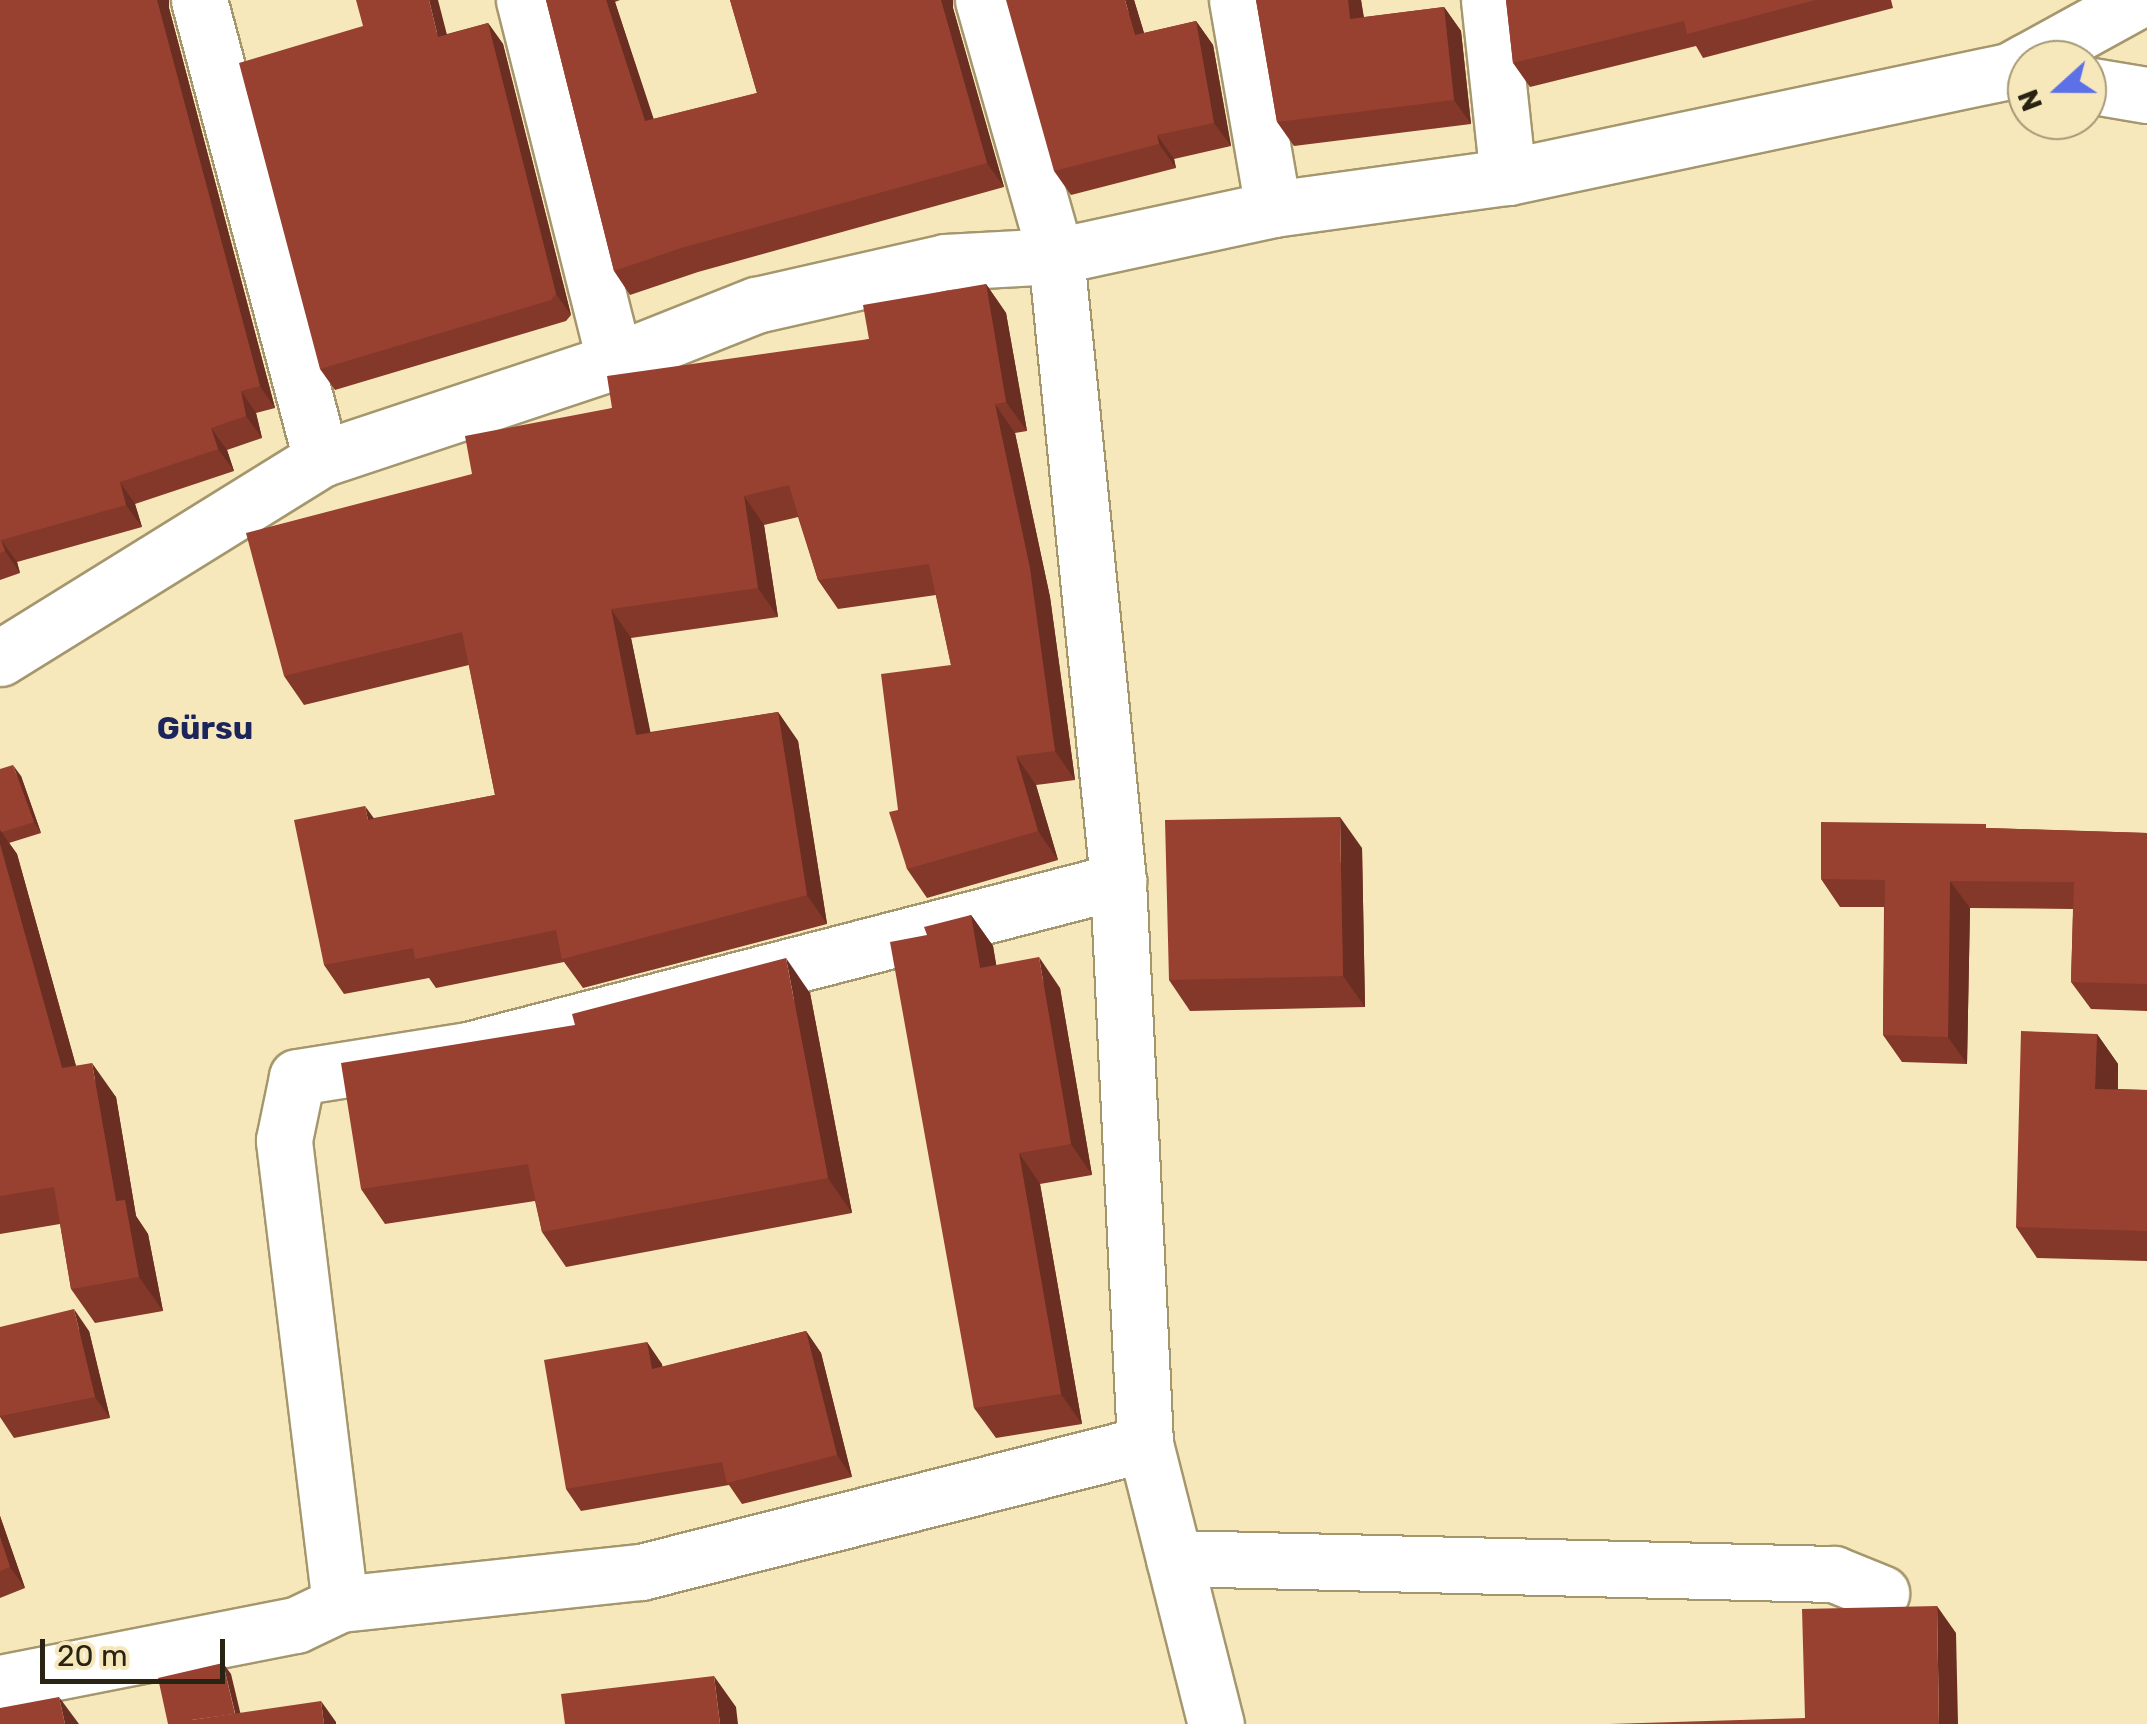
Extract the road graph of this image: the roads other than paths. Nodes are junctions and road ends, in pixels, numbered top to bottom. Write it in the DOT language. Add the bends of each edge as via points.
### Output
graph roads {
  1 [pos="199,0"];
  2 [pos="524,0"];
  3 [pos="983,0"];
  4 [pos="1237,0"];
  5 [pos="1489,0"];
  6 [pos="2138,0"];
  7 [pos="2069,40"];
  8 [pos="2007,70"];
  9 [pos="2107,88"];
  10 [pos="2147,95"];
  11 [pos="1508,177"];
  12 [pos="1273,209"];
  13 [pos="1056,256"];
  14 [pos="615,361"];
  15 [pos="321,458"];
  16 [pos="0,658"];
  17 [pos="1118,880"];
  18 [pos="1146,1444"];
  19 [pos="1174,1558"];
  20 [pos="1881,1593"];
  21 [pos="340,1604"];
  22 [pos="0,1683"];
  23 [pos="1216,1724"];
  1 -- 15 [label="street"];
  2 -- 14 [label="street"];
  3 -- 13 [label="street"];
  4 -- 12 [label="street"];
  5 -- 11 [label="street"];
  6 -- 7 [label="street"];
  8 -- 11 [label="street"];
  9 -- 10 [label="street"];
  11 -- 12 [label="street"];
  12 -- 13 [label="street"];
  13 -- 14 [label="street" via="945,262 756,304"];
  13 -- 17 [label="street"];
  14 -- 15 [label="street"];
  15 -- 16 [label="street"];
  17 -- 18 [label="street"];
  17 -- 21 [label="street" via="468,1050 297,1076 284,1140"];
  18 -- 19 [label="street"];
  18 -- 21 [label="street" via="641,1572"];
  19 -- 20 [label="street" via="1834,1574"];
  19 -- 23 [label="street"];
  21 -- 22 [label="street" via="296,1625"];
}
